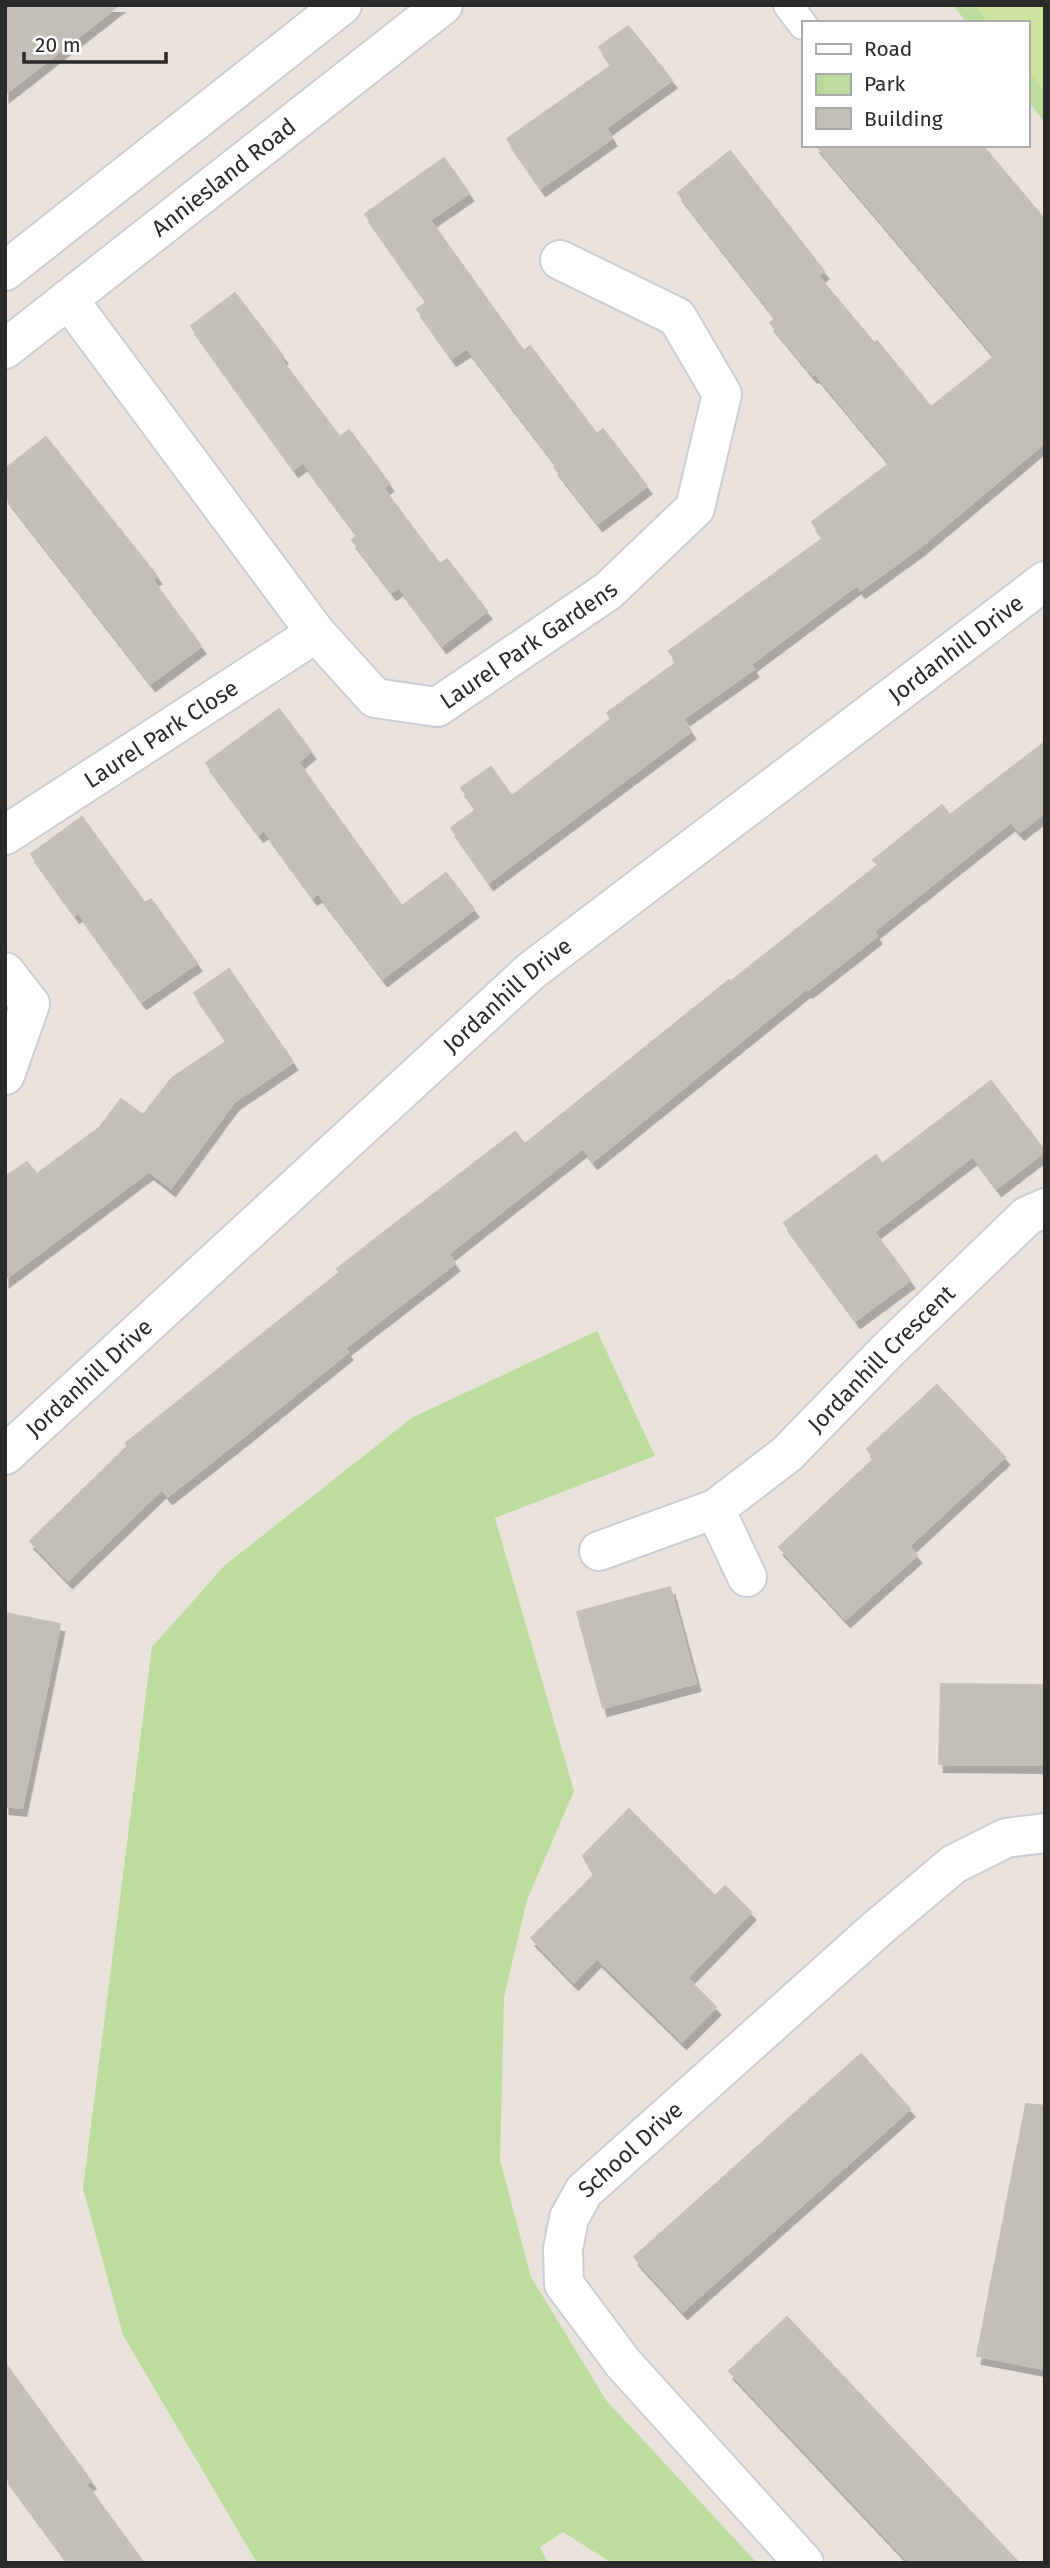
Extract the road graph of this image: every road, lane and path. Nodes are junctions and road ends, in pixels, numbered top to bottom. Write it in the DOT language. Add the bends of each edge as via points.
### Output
graph roads {
  1 [pos="342,5"];
  2 [pos="443,5"];
  3 [pos="788,5"];
  4 [pos="802,24"];
  5 [pos="560,260"];
  6 [pos="5,271"];
  7 [pos="68,299"];
  8 [pos="5,349"];
  9 [pos="1045,581"];
  10 [pos="316,633"];
  11 [pos="5,835"];
  12 [pos="5,972"];
  13 [pos="5,1075"];
  14 [pos="1045,1208"];
  15 [pos="5,1455"];
  16 [pos="715,1509"];
  17 [pos="600,1551"];
  18 [pos="747,1577"];
  19 [pos="1045,1833"];
  20 [pos="804,2563"];
  1 -- 6 [label="street"];
  2 -- 7 [label="street, Anniesland Road"];
  3 -- 4 [label="lane"];
  5 -- 10 [label="street, Laurel Park Gardens" via="677,317 722,394 695,508 608,591 437,707 375,698"];
  7 -- 8 [label="street, Anniesland Road"];
  7 -- 10 [label="street, Laurel Park Gardens"];
  9 -- 15 [label="street, Jordanhill Drive" via="531,971"];
  10 -- 11 [label="street, Laurel Park Close"];
  12 -- 13 [label="street" via="30,1004"];
  14 -- 16 [label="street, Jordanhill Crescent" via="1027,1216 787,1454"];
  16 -- 17 [label="street, Jordanhill Crescent"];
  16 -- 18 [label="street"];
  19 -- 20 [label="street, School Drive" via="1006,1839 954,1864 584,2192 569,2218 563,2249 564,2284 623,2363"];
}
